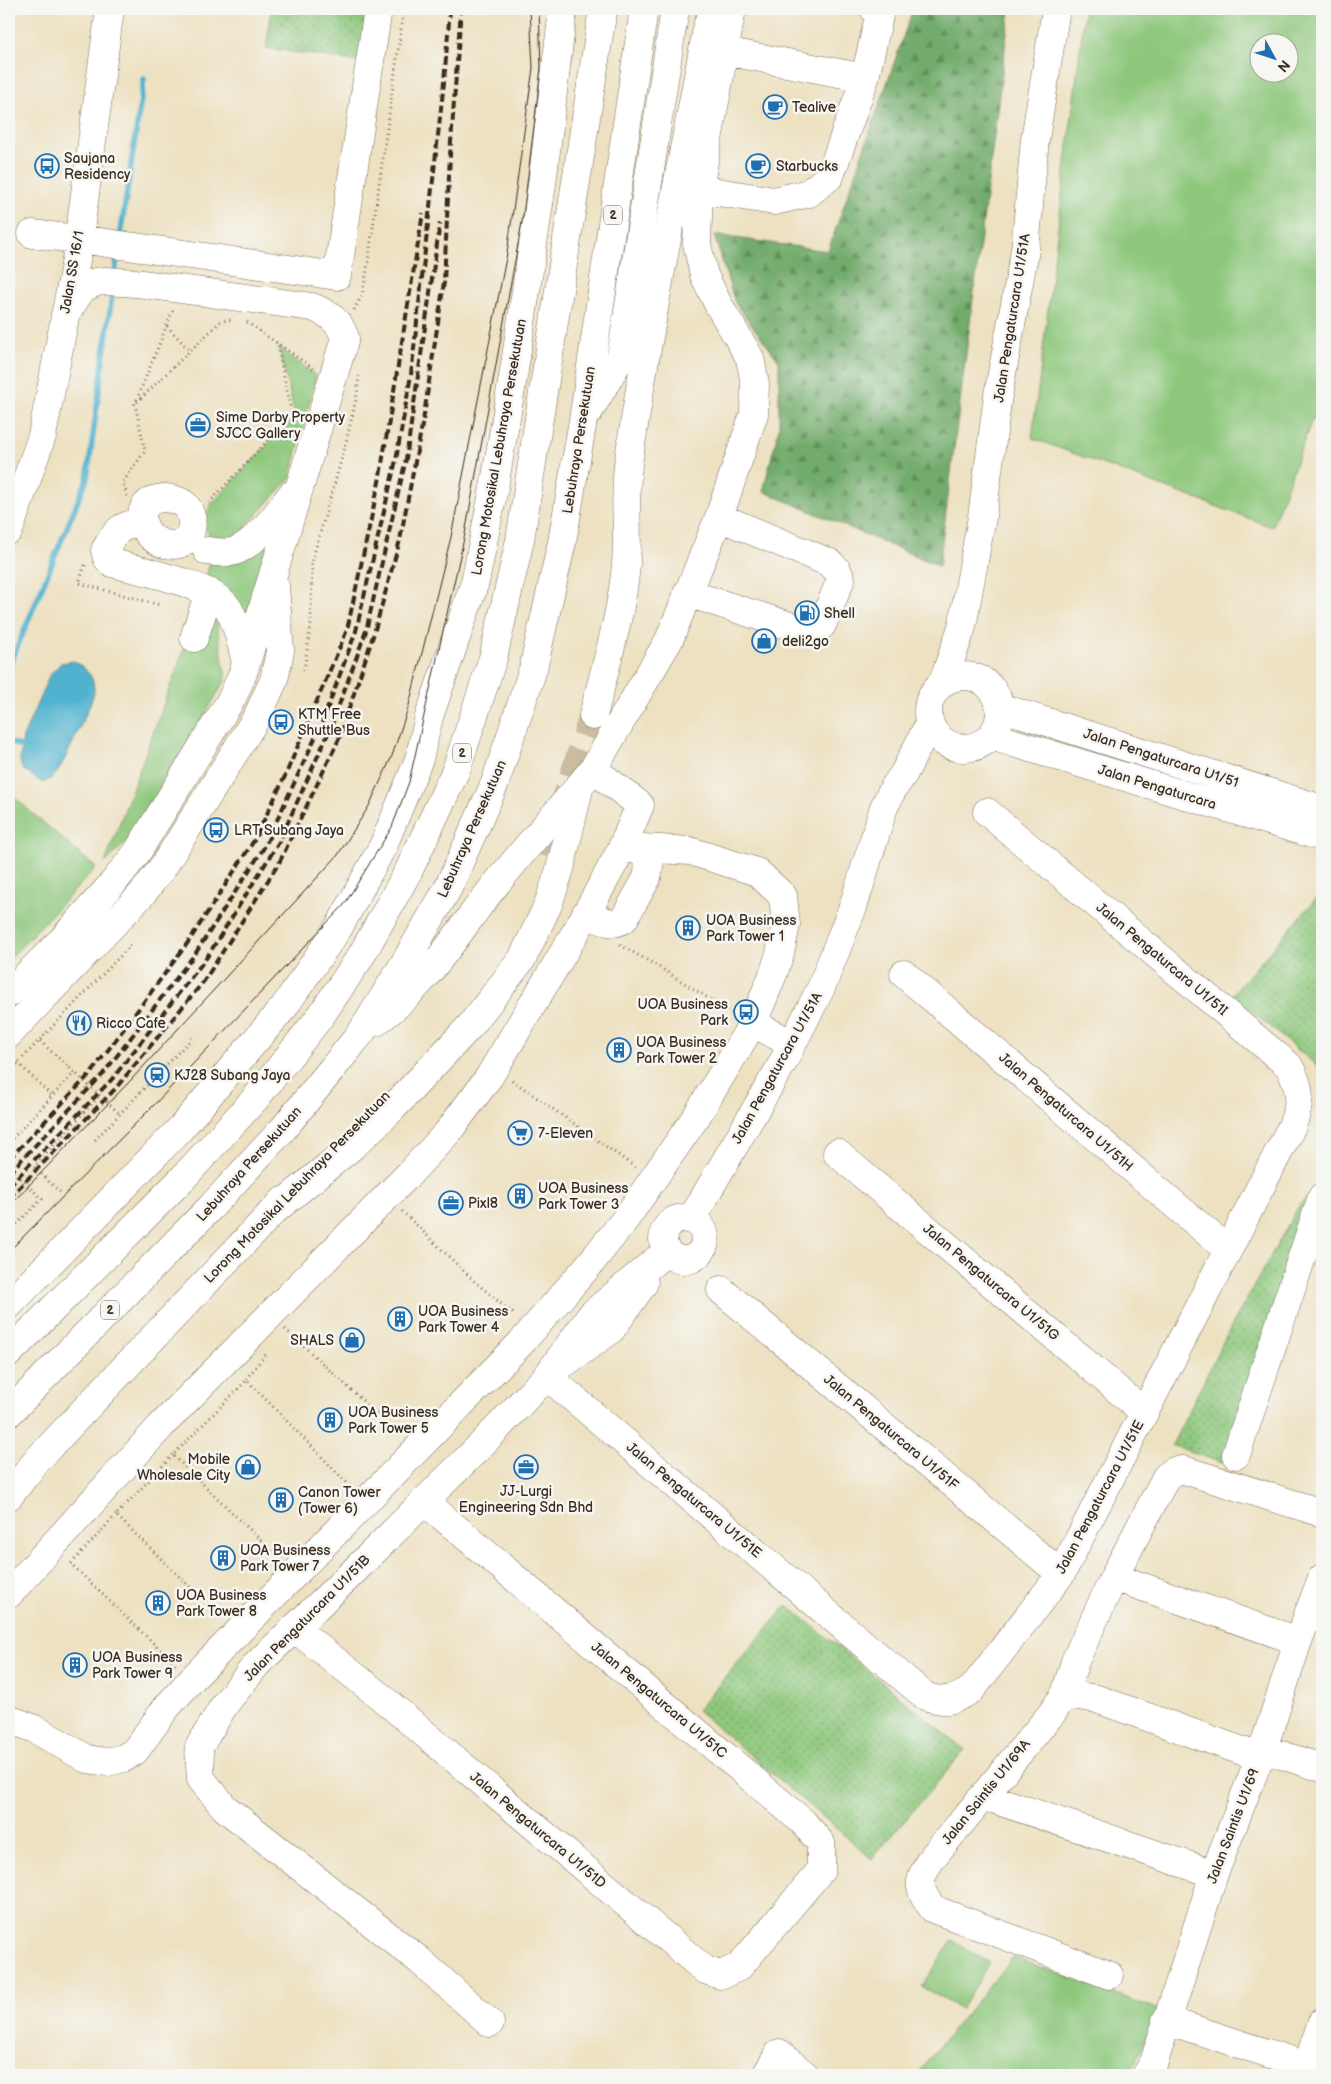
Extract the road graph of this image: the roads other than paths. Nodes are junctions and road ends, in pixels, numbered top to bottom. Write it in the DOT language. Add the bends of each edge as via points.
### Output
graph roads {
  1 [pos="110,9"];
  2 [pos="378,9"];
  3 [pos="563,9"];
  4 [pos="603,9"];
  5 [pos="644,9"];
  6 [pos="675,9"];
  7 [pos="874,9"];
  8 [pos="1056,9"];
  9 [pos="724,15"];
  10 [pos="724,51"];
  11 [pos="865,78"];
  12 [pos="699,189"];
  13 [pos="32,234"];
  14 [pos="79,239"];
  15 [pos="65,315"];
  16 [pos="583,420"];
  17 [pos="298,486"];
  18 [pos="719,517"];
  19 [pos="142,523"];
  20 [pos="9,530"];
  21 [pos="196,545"];
  22 [pos="274,572"];
  23 [pos="202,589"];
  24 [pos="687,593"];
  25 [pos="962,626"];
  26 [pos="194,638"];
  27 [pos="246,662"];
  28 [pos="982,680"];
  29 [pos="943,682"];
  30 [pos="1000,707"];
  31 [pos="593,716"];
  32 [pos="929,724"];
  33 [pos="991,736"];
  34 [pos="956,748"];
  35 [pos="904,773"];
  36 [pos="586,777"];
  37 [pos="1322,809"];
  38 [pos="987,812"];
  39 [pos="1322,837"];
  40 [pos="632,849"];
  41 [pos="547,857"];
  42 [pos="586,913"];
  43 [pos="904,974"];
  44 [pos="9,993"];
  45 [pos="741,1022"];
  46 [pos="361,1033"];
  47 [pos="9,1034"];
  48 [pos="792,1044"];
  49 [pos="1292,1126"];
  50 [pos="837,1153"];
  51 [pos="1322,1197"];
  52 [pos="270,1214"];
  53 [pos="1228,1250"];
  54 [pos="667,1251"];
  55 [pos="721,1290"];
  56 [pos="9,1305"];
  57 [pos="9,1353"];
  58 [pos="547,1376"];
  59 [pos="1144,1412"];
  60 [pos="9,1413"];
  61 [pos="1236,1455"];
  62 [pos="9,1496"];
  63 [pos="424,1501"];
  64 [pos="1322,1513"];
  65 [pos="1060,1574"];
  66 [pos="1114,1577"];
  67 [pos="1322,1578"];
  68 [pos="9,1593"];
  69 [pos="294,1628"];
  70 [pos="1298,1641"];
  71 [pos="1065,1694"];
  72 [pos="9,1719"];
  73 [pos="1261,1753"];
  74 [pos="1322,1768"];
  75 [pos="984,1796"];
  76 [pos="1214,1874"];
  77 [pos="779,1920"];
  78 [pos="1109,1975"];
  79 [pos="1166,2020"];
  80 [pos="1322,2022"];
  81 [pos="490,2023"];
  82 [pos="772,2064"];
  83 [pos="1315,2068"];
  84 [pos="805,2075"];
  85 [pos="1146,2075"];
  1 -- 14 [label="main road, Jalan SS 16/1"];
  2 -- 14 [label="main road" via="337,276"];
  3 -- 56 [label="main road, Lorong Motosikal Lebuhraya Persekutuan" via="533,242 476,582 429,717 419,760 383,846 339,927 284,1007 181,1128"];
  4 -- 57 [label="main road, 2" via="520,540 493,658 456,770 408,872 360,956 320,1017 183,1178"];
  5 -- 16 [label="main road, Lebuhraya Persekutuan / 2"];
  6 -- 16 [label="main road" via="621,357"];
  7 -- 11 [label="main road" via="879,16"];
  8 -- 25 [label="main road, Jalan Pengaturcara U1/51A" via="1036,139 1025,250 998,395 982,517"];
  9 -- 10 [label="main road"];
  9 -- 31 [label="main road" via="637,404 626,475 626,566"];
  10 -- 11 [label="main road"];
  10 -- 12 [label="main road"];
  11 -- 12 [label="main road" via="830,176 810,194 774,201"];
  12 -- 18 [label="main road" via="698,244 704,275 750,358 755,384 754,414"];
  13 -- 14 [label="main road"];
  14 -- 15 [label="main road, Jalan SS 16/1"];
  15 -- 17 [label="main road" via="82,289 96,282 136,283 243,308 312,307 325,312 339,324 345,338"];
  15 -- 20 [label="main road, Jalan SS 16/1" via="42,436"];
  16 -- 46 [label="main road, Lebuhraya Persekutuan / 2" via="562,542 533,669 495,783 448,888"];
  17 -- 21 [label="main road" via="276,516 243,547 234,551"];
  17 -- 22 [label="main road"];
  18 -- 24 [label="main road"];
  18 -- 24 [label="main road" via="830,563 841,579 826,616 822,625 803,630"];
  19 -- 21 [label="main road" via="147,532 162,542"];
  19 -- 21 [label="main road" via="144,509 155,500 166,498 180,502 189,510"];
  19 -- 23 [label="main road" via="126,525 116,531 105,550 107,558 112,563"];
  21 -- 23 [label="main road"];
  22 -- 27 [label="main road"];
  22 -- 47 [label="main road" via="280,651 274,680 257,717 163,867"];
  23 -- 26 [label="main road"];
  23 -- 27 [label="main road" via="216,596 228,608"];
  24 -- 36 [label="main road" via="662,653"];
  25 -- 28 [label="main road"];
  25 -- 29 [label="main road, Jalan Pengaturcara U1/51A"];
  27 -- 44 [label="main road" via="232,698 136,854 62,940"];
  28 -- 29 [label="main road" via="960,676"];
  28 -- 30 [label="main road" via="994,692"];
  29 -- 32 [label="main road" via="931,696"];
  30 -- 33 [label="main road" via="1000,717"];
  30 -- 37 [label="main road, Jalan Pengaturcara U1/51"];
  32 -- 34 [label="main road" via="940,739"];
  32 -- 35 [label="main road, Jalan Pengaturcara U1/51A"];
  33 -- 34 [label="main road" via="975,746"];
  33 -- 39 [label="main road, Jalan Pengaturcara"];
  34 -- 35 [label="main road"];
  35 -- 48 [label="main road, Jalan Pengaturcara U1/51A" via="884,807 853,907 821,988"];
  36 -- 40 [label="main road" via="640,805"];
  36 -- 46 [label="main road" via="492,889 415,989"];
  36 -- 52 [label="main road" via="548,905 522,959 471,1025 393,1108 354,1146"];
  38 -- 49 [label="main road, Jalan Pengaturcara U1/51I" via="1289,1066 1299,1093 1299,1107"];
  40 -- 42 [label="main road"];
  40 -- 42 [label="main road" via="649,867 647,878 624,919 611,923"];
  40 -- 45 [label="main road" via="690,851 757,872 783,896 786,925 774,972"];
  41 -- 52 [label="main road, Lorong Motosikal Lebuhraya Persekutuan" via="541,892 530,921 511,958 488,990"];
  42 -- 68 [label="main road" via="489,1077 448,1132 161,1426"];
  43 -- 53 [label="main road, Jalan Pengaturcara U1/51H"];
  45 -- 48 [label="main road"];
  45 -- 72 [label="main road" via="696,1117 624,1221 532,1330 191,1680 135,1751 107,1762 87,1759 35,1728"];
  46 -- 60 [label="main road, Lebuhraya Persekutuan / 2" via="283,1129"];
  48 -- 54 [label="main road, Jalan Pengaturcara U1/51A" via="691,1220 678,1219 668,1227 664,1239"];
  49 -- 53 [label="main road, Jalan Pengaturcara U1/51E"];
  50 -- 59 [label="main road, Jalan Pengaturcara U1/51G"];
  51 -- 61 [label="main road"];
  52 -- 62 [label="main road, Lorong Motosikal Lebuhraya Persekutuan" via="38,1459"];
  53 -- 59 [label="main road, Jalan Pengaturcara U1/51E"];
  54 -- 58 [label="main road, Jalan Pengaturcara U1/51B" via="592,1314"];
  55 -- 65 [label="main road, Jalan Pengaturcara U1/51F"];
  58 -- 63 [label="main road, Jalan Pengaturcara U1/51B"];
  58 -- 65 [label="main road, Jalan Pengaturcara U1/51E" via="926,1696 939,1701 959,1698 972,1689"];
  59 -- 65 [label="main road, Jalan Pengaturcara U1/51E"];
  63 -- 69 [label="main road, Jalan Pengaturcara U1/51B"];
  63 -- 77 [label="main road, Jalan Pengaturcara U1/51C" via="803,1822 821,1843 821,1870"];
  64 -- 66 [label="main road, Jalan Saintis U1/69A" via="1184,1470 1174,1471 1166,1477"];
  66 -- 70 [label="main road"];
  66 -- 71 [label="main road, Jalan Saintis U1/69A" via="1075,1661"];
  67 -- 70 [label="main road, Jalan Saintis U1/69"];
  69 -- 77 [label="main road, Jalan Pengaturcara U1/51D" via="705,1970 720,1975 739,1967"];
  69 -- 81 [label="main road, Jalan Pengaturcara U1/51B" via="257,1664 225,1704 199,1747 201,1779 225,1808 419,1960"];
  70 -- 73 [label="main road, Jalan Saintis U1/69"];
  71 -- 73 [label="main road" via="1097,1699"];
  71 -- 75 [label="main road, Jalan Saintis U1/69A"];
  73 -- 74 [label="main road"];
  73 -- 76 [label="main road, Jalan Saintis U1/69"];
  75 -- 76 [label="main road"];
  75 -- 78 [label="main road, Jalan Saintis U1/69A" via="931,1859 922,1875 920,1891 933,1909"];
  76 -- 79 [label="main road, Jalan Saintis U1/69"];
  79 -- 83 [label="main road"];
  79 -- 85 [label="main road, Jalan Saintis U1/69" via="1154,2062"];
  80 -- 83 [label="main road"];
  82 -- 84 [label="main road"];
}
